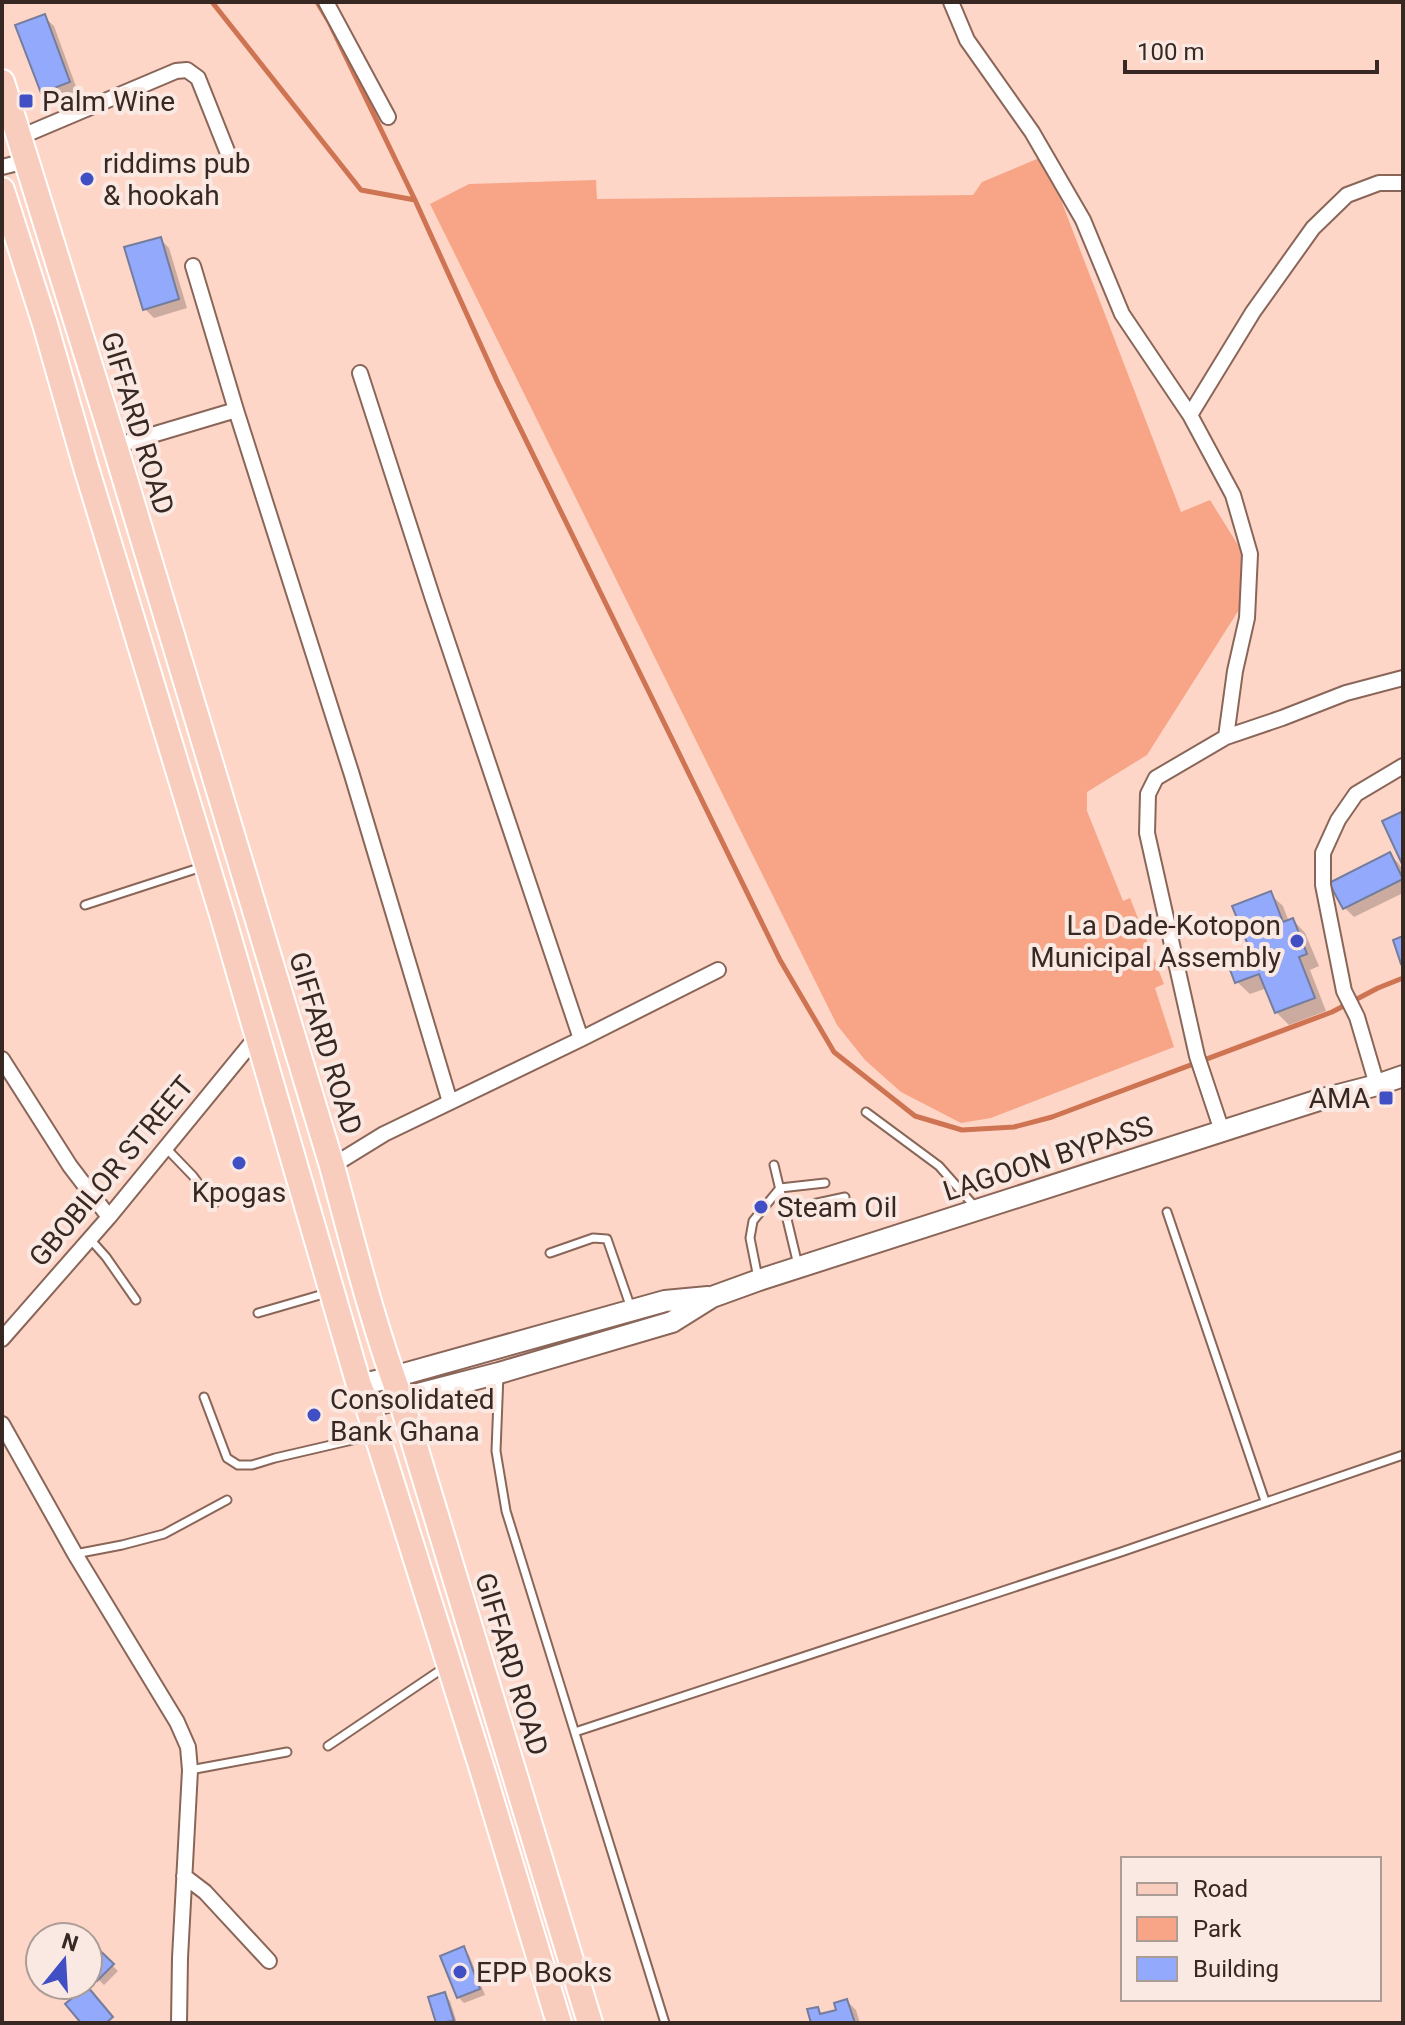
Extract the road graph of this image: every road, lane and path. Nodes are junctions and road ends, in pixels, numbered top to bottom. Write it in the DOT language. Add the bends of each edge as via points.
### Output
graph roads {
  1 [pos="326,2"];
  2 [pos="951,2"];
  3 [pos="2,82"];
  4 [pos="388,117"];
  5 [pos="20,137"];
  6 [pos="231,161"];
  7 [pos="2,167"];
  8 [pos="29,170"];
  9 [pos="1403,183"];
  10 [pos="2,188"];
  11 [pos="193,266"];
  12 [pos="360,373"];
  13 [pos="236,410"];
  14 [pos="1190,415"];
  15 [pos="115,446"];
  16 [pos="1403,678"];
  17 [pos="1226,737"];
  18 [pos="1403,766"];
  19 [pos="207,866"];
  20 [pos="85,905"];
  21 [pos="718,970"];
  22 [pos="258,1035"];
  23 [pos="581,1039"];
  24 [pos="2,1059"];
  25 [pos="6,1076"];
  26 [pos="1403,1076"];
  27 [pos="1377,1085"];
  28 [pos="450,1102"];
  29 [pos="866,1112"];
  30 [pos="1222,1131"];
  31 [pos="166,1148"];
  32 [pos="774,1165"];
  33 [pos="332,1166"];
  34 [pos="825,1183"];
  35 [pos="780,1188"];
  36 [pos="845,1197"];
  37 [pos="214,1204"];
  38 [pos="785,1210"];
  39 [pos="977,1210"];
  40 [pos="1167,1212"];
  41 [pos="109,1217"];
  42 [pos="90,1239"];
  43 [pos="550,1253"];
  44 [pos="799,1267"];
  45 [pos="759,1280"];
  46 [pos="333,1291"];
  47 [pos="712,1297"];
  48 [pos="136,1300"];
  49 [pos="632,1310"];
  50 [pos="258,1313"];
  51 [pos="2,1339"];
  52 [pos="499,1373"];
  53 [pos="397,1388"];
  54 [pos="364,1396"];
  55 [pos="204,1397"];
  56 [pos="2,1424"];
  57 [pos="377,1434"];
  58 [pos="1403,1455"];
  59 [pos="227,1500"];
  60 [pos="1265,1501"];
  61 [pos="75,1554"];
  62 [pos="449,1664"];
  63 [pos="575,1732"];
  64 [pos="328,1746"];
  65 [pos="287,1752"];
  66 [pos="190,1770"];
  67 [pos="184,1876"];
  68 [pos="269,1961"];
  69 [pos="179,2023"];
  70 [pos="559,2023"];
  71 [pos="590,2023"];
  72 [pos="665,2023"];
  1 -- 4 [label="street"];
  2 -- 14 [label="street" via="967,40 1032,132 1083,220 1122,314"];
  3 -- 5 [label="main road, GIFFARD ROAD"];
  5 -- 6 [label="street" via="187,70 198,78"];
  5 -- 8 [label="main road, GIFFARD ROAD"];
  7 -- 8 [label="street"];
  8 -- 10 [label="street"];
  8 -- 15 [label="main road, GIFFARD ROAD"];
  9 -- 14 [label="street" via="1379,183 1347,195 1313,228"];
  10 -- 19 [label="main road"];
  11 -- 13 [label="street"];
  12 -- 23 [label="street"];
  13 -- 15 [label="street"];
  13 -- 28 [label="street"];
  14 -- 17 [label="street" via="1233,495 1250,554 1247,618"];
  15 -- 33 [label="main road, GIFFARD ROAD"];
  16 -- 17 [label="street"];
  17 -- 30 [label="street" via="1156,778 1148,794 1147,833 1199,1063"];
  18 -- 27 [label="street" via="1356,794 1323,853 1323,885 1344,991"];
  19 -- 20 [label="lane"];
  19 -- 22 [label="main road"];
  21 -- 23 [label="street"];
  22 -- 31 [label="street, GBOBILOR STREET"];
  22 -- 46 [label="main road"];
  23 -- 28 [label="street"];
  24 -- 25 [label="street"];
  25 -- 41 [label="street"];
  26 -- 27 [label="street, LAGOON BYPASS"];
  27 -- 30 [label="street, LAGOON BYPASS"];
  28 -- 33 [label="street"];
  29 -- 39 [label="lane" via="939,1166"];
  30 -- 39 [label="street, LAGOON BYPASS"];
  31 -- 37 [label="lane"];
  31 -- 41 [label="street, GBOBILOR STREET"];
  32 -- 35 [label="lane"];
  33 -- 53 [label="main road, GIFFARD ROAD"];
  34 -- 35 [label="lane"];
  35 -- 38 [label="lane"];
  35 -- 45 [label="lane" via="753,1221 750,1238"];
  36 -- 38 [label="lane"];
  38 -- 44 [label="lane"];
  39 -- 44 [label="street, LAGOON BYPASS"];
  40 -- 60 [label="lane"];
  41 -- 42 [label="street, GBOBILOR STREET"];
  42 -- 48 [label="lane"];
  42 -- 51 [label="street, GBOBILOR STREET"];
  43 -- 49 [label="lane" via="593,1238 607,1239"];
  44 -- 45 [label="street, LAGOON BYPASS"];
  45 -- 47 [label="street, LAGOON BYPASS"];
  46 -- 50 [label="lane"];
  46 -- 54 [label="main road"];
  47 -- 49 [label="street, LAGOON BYPASS"];
  47 -- 52 [label="street, LAGOON BYPASS" via="672,1322"];
  49 -- 53 [label="street, LAGOON BYPASS"];
  52 -- 53 [label="street, LAGOON BYPASS"];
  52 -- 63 [label="lane" via="496,1451 506,1511"];
  53 -- 54 [label="street, LAGOON BYPASS"];
  53 -- 71 [label="main road, GIFFARD ROAD"];
  54 -- 57 [label="main road"];
  55 -- 57 [label="lane" via="227,1458 238,1465"];
  56 -- 61 [label="street"];
  57 -- 62 [label="main road"];
  58 -- 60 [label="lane"];
  59 -- 61 [label="lane" via="164,1534"];
  60 -- 63 [label="lane"];
  61 -- 66 [label="street" via="177,1722 188,1747"];
  62 -- 64 [label="lane"];
  62 -- 70 [label="main road"];
  63 -- 72 [label="lane"];
  65 -- 66 [label="lane"];
  66 -- 67 [label="street"];
  67 -- 68 [label="street"];
  67 -- 69 [label="street"];
}
